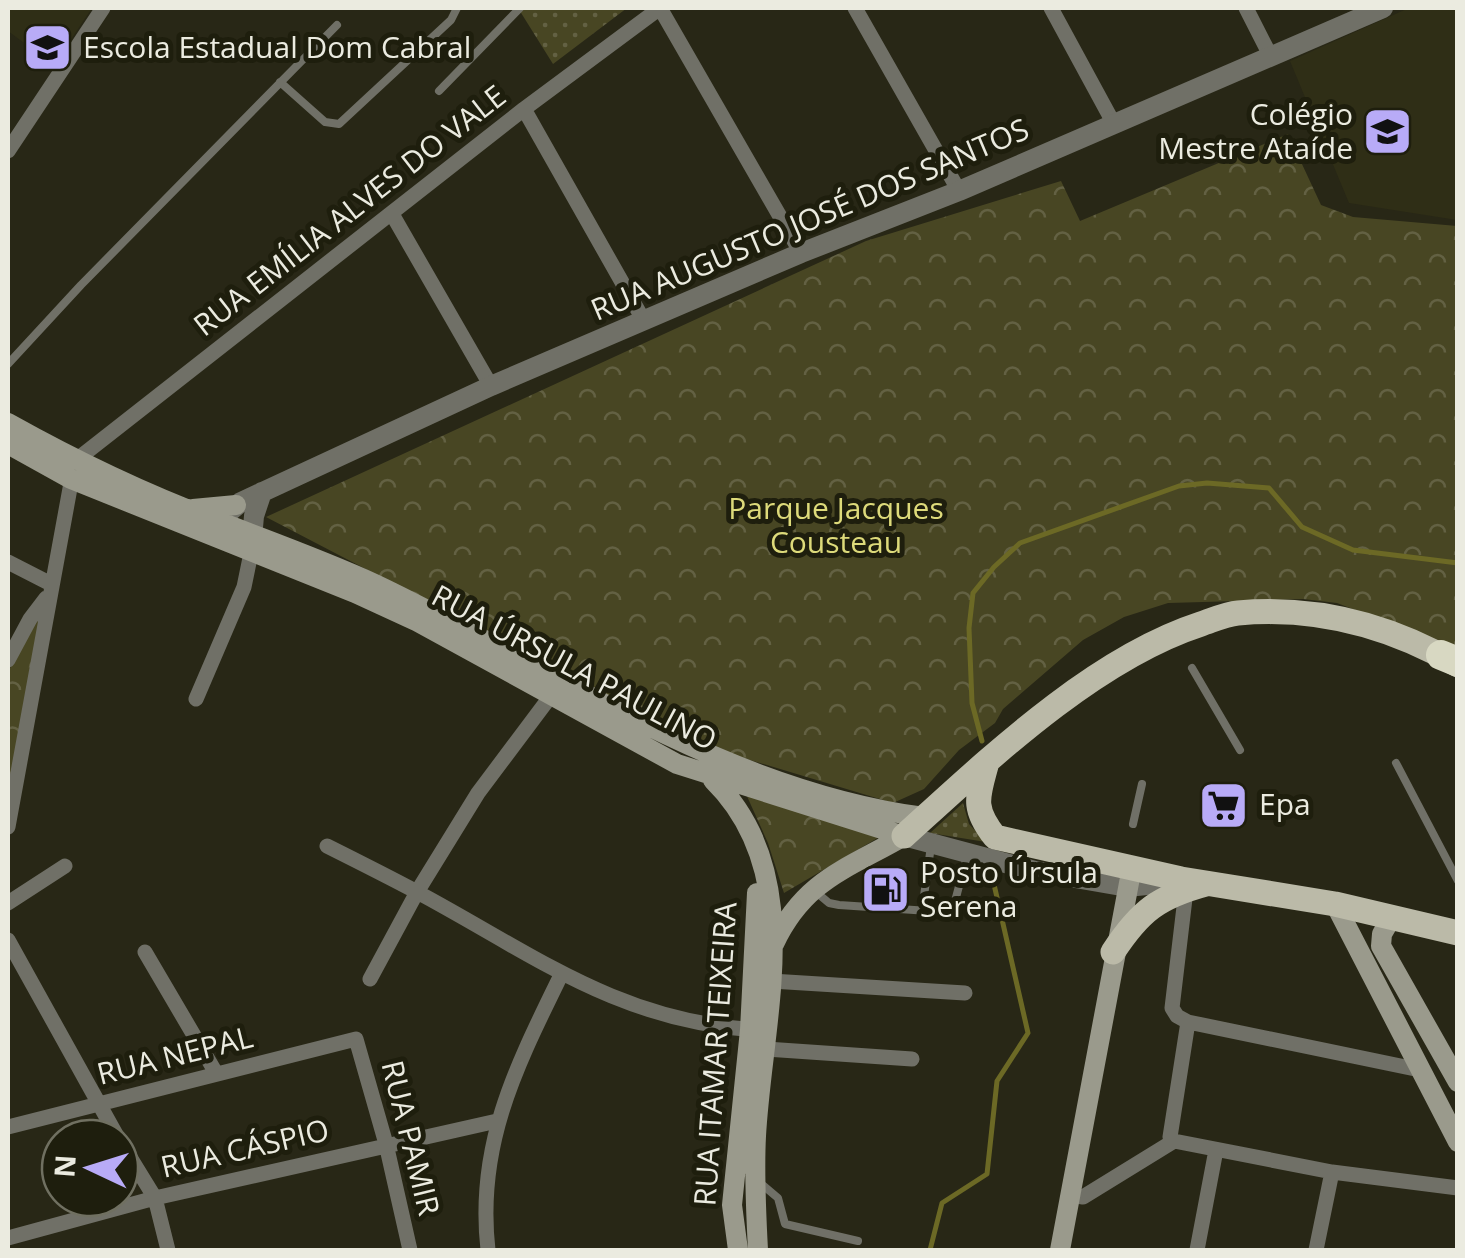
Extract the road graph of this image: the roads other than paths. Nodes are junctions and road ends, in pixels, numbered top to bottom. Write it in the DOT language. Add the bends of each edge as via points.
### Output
graph roads {
  1 [pos="103,8"];
  2 [pos="458,8"];
  3 [pos="520,8"];
  4 [pos="660,8"];
  5 [pos="855,8"];
  6 [pos="1050,8"];
  7 [pos="1246,8"];
  8 [pos="1383,8"];
  9 [pos="337,25"];
  10 [pos="1270,55"];
  11 [pos="280,82"];
  12 [pos="440,91"];
  13 [pos="524,109"];
  14 [pos="1114,124"];
  15 [pos="8,152"];
  16 [pos="959,191"];
  17 [pos="392,214"];
  18 [pos="801,252"];
  19 [pos="644,321"];
  20 [pos="8,364"];
  21 [pos="491,386"];
  22 [pos="8,423"];
  23 [pos="8,444"];
  24 [pos="73,470"];
  25 [pos="262,492"];
  26 [pos="236,505"];
  27 [pos="187,509"];
  28 [pos="216,530"];
  29 [pos="251,543"];
  30 [pos="8,562"];
  31 [pos="50,589"];
  32 [pos="8,660"];
  33 [pos="1452,661"];
  34 [pos="1192,668"];
  35 [pos="550,697"];
  36 [pos="196,699"];
  37 [pos="1240,750"];
  38 [pos="987,762"];
  39 [pos="1396,763"];
  40 [pos="709,776"];
  41 [pos="1142,784"];
  42 [pos="924,818"];
  43 [pos="1133,824"];
  44 [pos="8,826"];
  45 [pos="904,836"];
  46 [pos="931,843"];
  47 [pos="327,846"];
  48 [pos="968,853"];
  49 [pos="760,861"];
  50 [pos="65,866"];
  51 [pos="1130,877"];
  52 [pos="1458,881"];
  53 [pos="1195,885"];
  54 [pos="812,888"];
  55 [pos="417,892"];
  56 [pos="8,902"];
  57 [pos="1336,904"];
  58 [pos="922,910"];
  59 [pos="1392,917"];
  60 [pos="1456,934"];
  61 [pos="8,940"];
  62 [pos="774,946"];
  63 [pos="145,952"];
  64 [pos="1113,952"];
  65 [pos="561,975"];
  66 [pos="370,979"];
  67 [pos="771,982"];
  68 [pos="965,993"];
  69 [pos="1188,1022"];
  70 [pos="761,1037"];
  71 [pos="356,1039"];
  72 [pos="912,1059"];
  73 [pos="1420,1070"];
  74 [pos="216,1073"];
  75 [pos="1456,1076"];
  76 [pos="97,1104"];
  77 [pos="106,1118"];
  78 [pos="497,1121"];
  79 [pos="8,1127"];
  80 [pos="1174,1141"];
  81 [pos="1458,1142"];
  82 [pos="386,1144"];
  83 [pos="1216,1150"];
  84 [pos="1332,1172"];
  85 [pos="140,1174"];
  86 [pos="756,1180"];
  87 [pos="1458,1188"];
  88 [pos="1071,1195"];
  89 [pos="155,1198"];
  90 [pos="8,1238"];
  91 [pos="858,1240"];
  92 [pos="168,1250"];
  93 [pos="410,1250"];
  94 [pos="488,1250"];
  95 [pos="738,1250"];
  96 [pos="758,1250"];
  97 [pos="1060,1250"];
  98 [pos="1197,1250"];
  99 [pos="1316,1250"];
  1 -- 15 [label="street"];
  2 -- 11 [label="lane" via="340,124 325,122"];
  3 -- 12 [label="lane"];
  4 -- 13 [label="street, RUA EMÍLIA ALVES DO VALE"];
  4 -- 18 [label="street"];
  5 -- 16 [label="street"];
  6 -- 14 [label="street"];
  7 -- 10 [label="street"];
  8 -- 10 [label="street, RUA AUGUSTO JOSÉ DOS SANTOS"];
  9 -- 11 [label="lane"];
  10 -- 14 [label="street, RUA AUGUSTO JOSÉ DOS SANTOS"];
  11 -- 20 [label="lane"];
  13 -- 17 [label="street, RUA EMÍLIA ALVES DO VALE"];
  13 -- 19 [label="street"];
  14 -- 16 [label="street, RUA AUGUSTO JOSÉ DOS SANTOS"];
  16 -- 18 [label="street, RUA AUGUSTO JOSÉ DOS SANTOS"];
  17 -- 21 [label="street"];
  17 -- 24 [label="street, RUA EMÍLIA ALVES DO VALE"];
  18 -- 19 [label="street, RUA AUGUSTO JOSÉ DOS SANTOS"];
  19 -- 21 [label="street, RUA AUGUSTO JOSÉ DOS SANTOS"];
  21 -- 25 [label="street, RUA AUGUSTO JOSÉ DOS SANTOS"];
  22 -- 24 [label="main road, RUA ÚRSULA PAULINO"];
  23 -- 24 [label="main road, RUA ÚRSULA PAULINO"];
  24 -- 27 [label="main road, RUA ÚRSULA PAULINO"];
  24 -- 28 [label="main road, RUA ÚRSULA PAULINO"];
  24 -- 31 [label="street"];
  25 -- 26 [label="street, RUA AUGUSTO JOSÉ DOS SANTOS"];
  25 -- 29 [label="street"];
  26 -- 27 [label="main road"];
  26 -- 28 [label="street, RUA AUGUSTO JOSÉ DOS SANTOS"];
  27 -- 28 [label="main road, RUA ÚRSULA PAULINO"];
  28 -- 29 [label="main road, RUA ÚRSULA PAULINO"];
  29 -- 35 [label="main road, RUA ÚRSULA PAULINO" via="418,622"];
  29 -- 36 [label="street" via="244,586"];
  29 -- 42 [label="main road, RUA ÚRSULA PAULINO" via="420,606 712,758 840,801"];
  30 -- 31 [label="street"];
  31 -- 32 [label="street"];
  31 -- 44 [label="street"];
  33 -- 38 [label="main road" via="1344,617 1236,613 1165,636"];
  34 -- 37 [label="lane"];
  35 -- 40 [label="main road, RUA ÚRSULA PAULINO"];
  35 -- 55 [label="street" via="478,793"];
  38 -- 42 [label="main road"];
  38 -- 51 [label="main road, RUA ÚRSULA PAULINO" via="979,817 995,836"];
  39 -- 52 [label="lane"];
  40 -- 45 [label="main road, RUA ÚRSULA PAULINO"];
  40 -- 49 [label="main road, RUA ITAMAR TEIXEIRA" via="748,824"];
  41 -- 43 [label="lane"];
  42 -- 45 [label="main road"];
  45 -- 46 [label="street, RUA ÚRSULA PAULINO"];
  45 -- 54 [label="main road, RUA ITAMAR TEIXEIRA"];
  46 -- 48 [label="street, RUA ÚRSULA PAULINO"];
  46 -- 58 [label="lane"];
  47 -- 55 [label="street"];
  48 -- 51 [label="street, RUA ÚRSULA PAULINO" via="1035,871"];
  48 -- 58 [label="lane" via="954,905 944,912"];
  49 -- 62 [label="main road, RUA ITAMAR TEIXEIRA"];
  49 -- 70 [label="main road, RUA ITAMAR TEIXEIRA"];
  50 -- 56 [label="street"];
  51 -- 53 [label="main road, RUA ÚRSULA PAULINO"];
  51 -- 64 [label="main road"];
  53 -- 57 [label="main road, RUA ÚRSULA PAULINO"];
  53 -- 64 [label="main road" via="1148,908"];
  53 -- 69 [label="street" via="1172,1008"];
  54 -- 58 [label="lane" via="838,905"];
  54 -- 62 [label="main road, RUA ITAMAR TEIXEIRA"];
  55 -- 65 [label="street"];
  55 -- 66 [label="street"];
  57 -- 59 [label="main road, RUA ÚRSULA PAULINO"];
  57 -- 73 [label="main road"];
  59 -- 60 [label="main road, RUA ÚRSULA PAULINO"];
  59 -- 75 [label="main road" via="1381,946"];
  61 -- 76 [label="street"];
  62 -- 67 [label="main road, RUA ITAMAR TEIXEIRA"];
  63 -- 74 [label="street"];
  64 -- 88 [label="main road"];
  65 -- 70 [label="street" via="640,1008"];
  65 -- 78 [label="street"];
  67 -- 68 [label="street"];
  67 -- 70 [label="main road, RUA ITAMAR TEIXEIRA"];
  69 -- 73 [label="street"];
  69 -- 80 [label="street"];
  70 -- 72 [label="street"];
  70 -- 86 [label="main road, RUA ITAMAR TEIXEIRA"];
  70 -- 95 [label="main road, RUA ITAMAR TEIXEIRA" via="732,1205"];
  71 -- 74 [label="street, RUA NEPAL"];
  71 -- 82 [label="street, RUA PAMIR"];
  73 -- 81 [label="main road"];
  74 -- 76 [label="street, RUA NEPAL"];
  76 -- 77 [label="street"];
  76 -- 79 [label="street, RUA NEPAL"];
  78 -- 82 [label="street, RUA CÁSPIO"];
  78 -- 94 [label="street" via="486,1174"];
  80 -- 83 [label="street"];
  80 -- 88 [label="street" via="1083,1197"];
  82 -- 89 [label="street, RUA CÁSPIO"];
  82 -- 93 [label="street, RUA PAMIR"];
  83 -- 84 [label="street"];
  83 -- 98 [label="street"];
  84 -- 87 [label="street"];
  84 -- 99 [label="street"];
  85 -- 89 [label="street"];
  86 -- 91 [label="lane" via="778,1198 785,1224"];
  86 -- 96 [label="main road, RUA ITAMAR TEIXEIRA"];
  88 -- 97 [label="main road"];
  89 -- 90 [label="street, RUA CÁSPIO"];
  89 -- 92 [label="street"];
}
